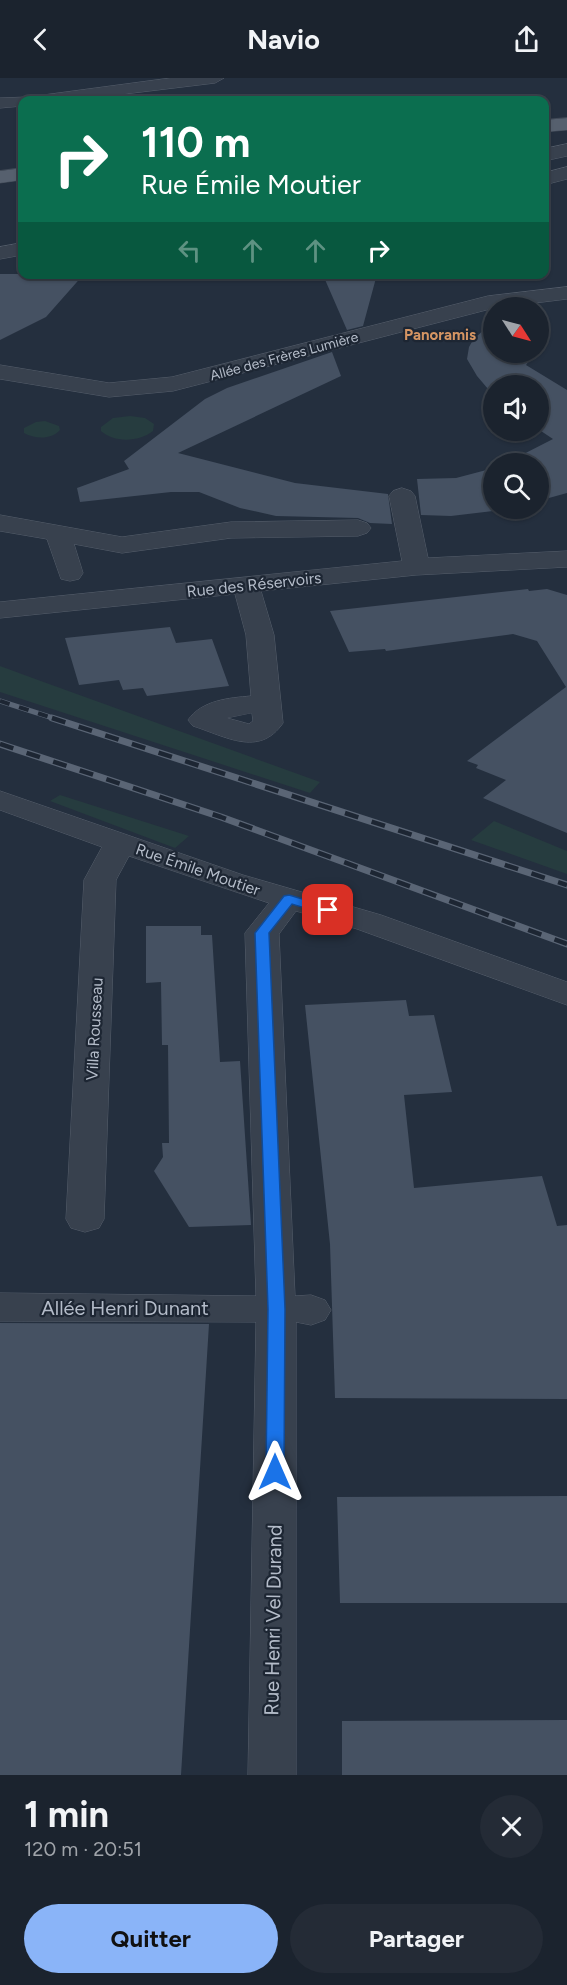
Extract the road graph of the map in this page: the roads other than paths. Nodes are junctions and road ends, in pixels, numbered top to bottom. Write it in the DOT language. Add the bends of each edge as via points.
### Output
graph roads {
  1 [pos="215,78"];
  2 [pos="86,96"];
  3 [pos="18,102"];
  4 [pos="0,103"];
  5 [pos="567,124"];
  6 [pos="549,127"];
  7 [pos="549,129"];
  8 [pos="567,131"];
  9 [pos="567,150"];
  10 [pos="549,154"];
  11 [pos="567,173"];
  12 [pos="18,175"];
  13 [pos="0,177"];
  14 [pos="549,178"];
  15 [pos="18,250"];
  16 [pos="0,252"];
  17 [pos="567,293"];
  18 [pos="0,372"];
  19 [pos="402,496"];
  20 [pos="0,523"];
  21 [pos="358,528"];
  22 [pos="58,533"];
  23 [pos="567,545"];
  24 [pos="567,559"];
  25 [pos="508,562"];
  26 [pos="416,567"];
  27 [pos="70,573"];
  28 [pos="245,585"];
  29 [pos="0,610"];
  30 [pos="266,703"];
  31 [pos="0,800"];
  32 [pos="120,843"];
  33 [pos="289,899"];
  34 [pos="567,994"];
  35 [pos="85,1220"];
  36 [pos="0,1308"];
  37 [pos="251,1309"];
  38 [pos="272,1775"];
  1 -- 2 [label="street"];
  3 -- 4 [label="street"];
  5 -- 6 [label="main road"];
  7 -- 8 [label="main road"];
  9 -- 10 [label="street"];
  11 -- 14 [label="street"];
  12 -- 13 [label="main road"];
  15 -- 16 [label="street"];
  17 -- 18 [label="street, Allée des Frères Lumière" via="488,303 173,384 109,390"];
  19 -- 26 [label="street"];
  20 -- 22 [label="street"];
  21 -- 22 [label="street" via="231,530 122,545"];
  22 -- 27 [label="street"];
  23 -- 25 [label="street, Rue des Réservoirs" via="545,548"];
  24 -- 25 [label="street, Rue des Réservoirs"];
  25 -- 26 [label="street, Rue des Réservoirs"];
  26 -- 28 [label="street, Rue des Réservoirs"];
  28 -- 29 [label="street, Rue des Réservoirs"];
  28 -- 30 [label="street" via="256,607"];
  31 -- 32 [label="street, Rue Émile Moutier"];
  32 -- 33 [label="street, Rue Émile Moutier"];
  32 -- 35 [label="street, Villa Rousseau" via="100,880"];
  33 -- 34 [label="street, Rue Émile Moutier" via="369,922"];
  33 -- 38 [label="street, Rue Henri Vel Durand" via="262,933 276,1309"];
  36 -- 37 [label="street, Allée Henri Dunant"];
}
